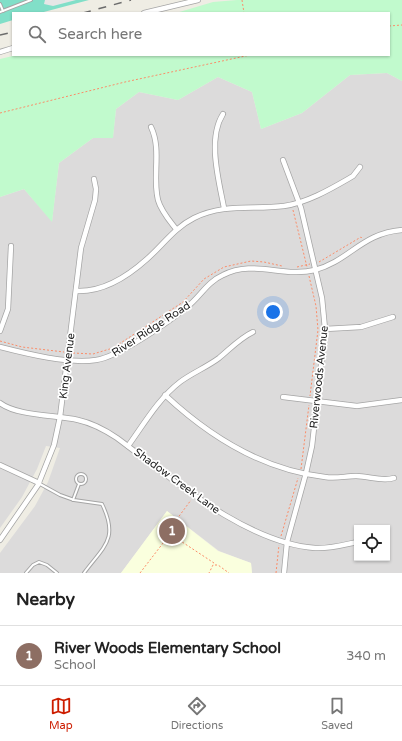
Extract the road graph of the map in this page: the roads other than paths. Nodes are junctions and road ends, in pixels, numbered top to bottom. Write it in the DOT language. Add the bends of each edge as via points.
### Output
graph roads {
  1 [pos="31,0"];
  2 [pos="198,0"];
  3 [pos="0,4"];
  4 [pos="1,12"];
  5 [pos="148,12"];
  6 [pos="12,48"];
  7 [pos="0,52"];
  8 [pos="224,114"];
  9 [pos="151,127"];
  10 [pos="283,160"];
  11 [pos="360,167"];
  12 [pos="94,178"];
  13 [pos="299,202"];
  14 [pos="224,208"];
  15 [pos="176,229"];
  16 [pos="402,230"];
  17 [pos="11,246"];
  18 [pos="314,270"];
  19 [pos="77,291"];
  20 [pos="393,317"];
  21 [pos="325,329"];
  22 [pos="0,331"];
  23 [pos="253,332"];
  24 [pos="0,347"];
  25 [pos="66,360"];
  26 [pos="166,395"];
  27 [pos="283,397"];
  28 [pos="402,400"];
  29 [pos="0,402"];
  30 [pos="317,402"];
  31 [pos="60,417"];
  32 [pos="128,446"];
  33 [pos="0,465"];
  34 [pos="306,473"];
  35 [pos="394,478"];
  36 [pos="39,483"];
  37 [pos="79,484"];
  38 [pos="73,500"];
  39 [pos="0,539"];
  40 [pos="287,542"];
  41 [pos="354,543"];
  42 [pos="26,573"];
  43 [pos="57,573"];
  44 [pos="84,573"];
  45 [pos="284,573"];
  1 -- 4 [label="lane"];
  2 -- 5 [label="street"];
  3 -- 4 [label="lane"];
  6 -- 7 [label="street"];
  8 -- 14 [label="street" via="216,130 216,157"];
  9 -- 15 [label="street" via="156,138 158,202"];
  10 -- 13 [label="street, Riverwoods Avenue"];
  11 -- 13 [label="street" via="348,179"];
  12 -- 19 [label="street, King Avenue" via="96,189 82,248"];
  13 -- 14 [label="street" via="284,206"];
  13 -- 18 [label="street, Riverwoods Avenue"];
  14 -- 15 [label="street" via="200,215"];
  15 -- 19 [label="street" via="147,260 104,288 90,292"];
  16 -- 18 [label="street, River Ridge Road" via="382,233"];
  17 -- 22 [label="street" via="8,309"];
  18 -- 21 [label="street, Riverwoods Avenue" via="324,307"];
  18 -- 25 [label="street, River Ridge Road" via="291,273 253,267 232,271 208,284 182,311 113,355 96,360"];
  19 -- 25 [label="street, King Avenue"];
  20 -- 21 [label="street" via="361,327"];
  21 -- 30 [label="street, Riverwoods Avenue"];
  23 -- 26 [label="street" via="212,363 180,382"];
  24 -- 25 [label="street, River Ridge Road"];
  25 -- 31 [label="street, King Avenue"];
  26 -- 32 [label="street"];
  26 -- 34 [label="street" via="186,414 236,450 260,460"];
  27 -- 30 [label="street"];
  28 -- 30 [label="street" via="357,406"];
  29 -- 31 [label="street, Shadow Creek Lane" via="14,410"];
  30 -- 34 [label="street, Riverwoods Avenue"];
  31 -- 32 [label="street, Shadow Creek Lane" via="98,427"];
  31 -- 36 [label="street, King Avenue" via="54,445"];
  32 -- 40 [label="street, Shadow Creek Lane" via="241,525"];
  33 -- 36 [label="street"];
  34 -- 35 [label="street" via="334,478"];
  34 -- 40 [label="street, Riverwoods Avenue"];
  36 -- 38 [label="lane"];
  36 -- 39 [label="street, King Avenue"];
  37 -- 37 [label="lane" via="76,478 82,474 85,481"];
  37 -- 38 [label="lane"];
  38 -- 44 [label="lane" via="102,504 110,532 107,543"];
  40 -- 41 [label="street, Shadow Creek Lane" via="324,548"];
  40 -- 45 [label="street, Riverwoods Avenue"];
  42 -- 43 [label="lane" via="39,562"];
}
